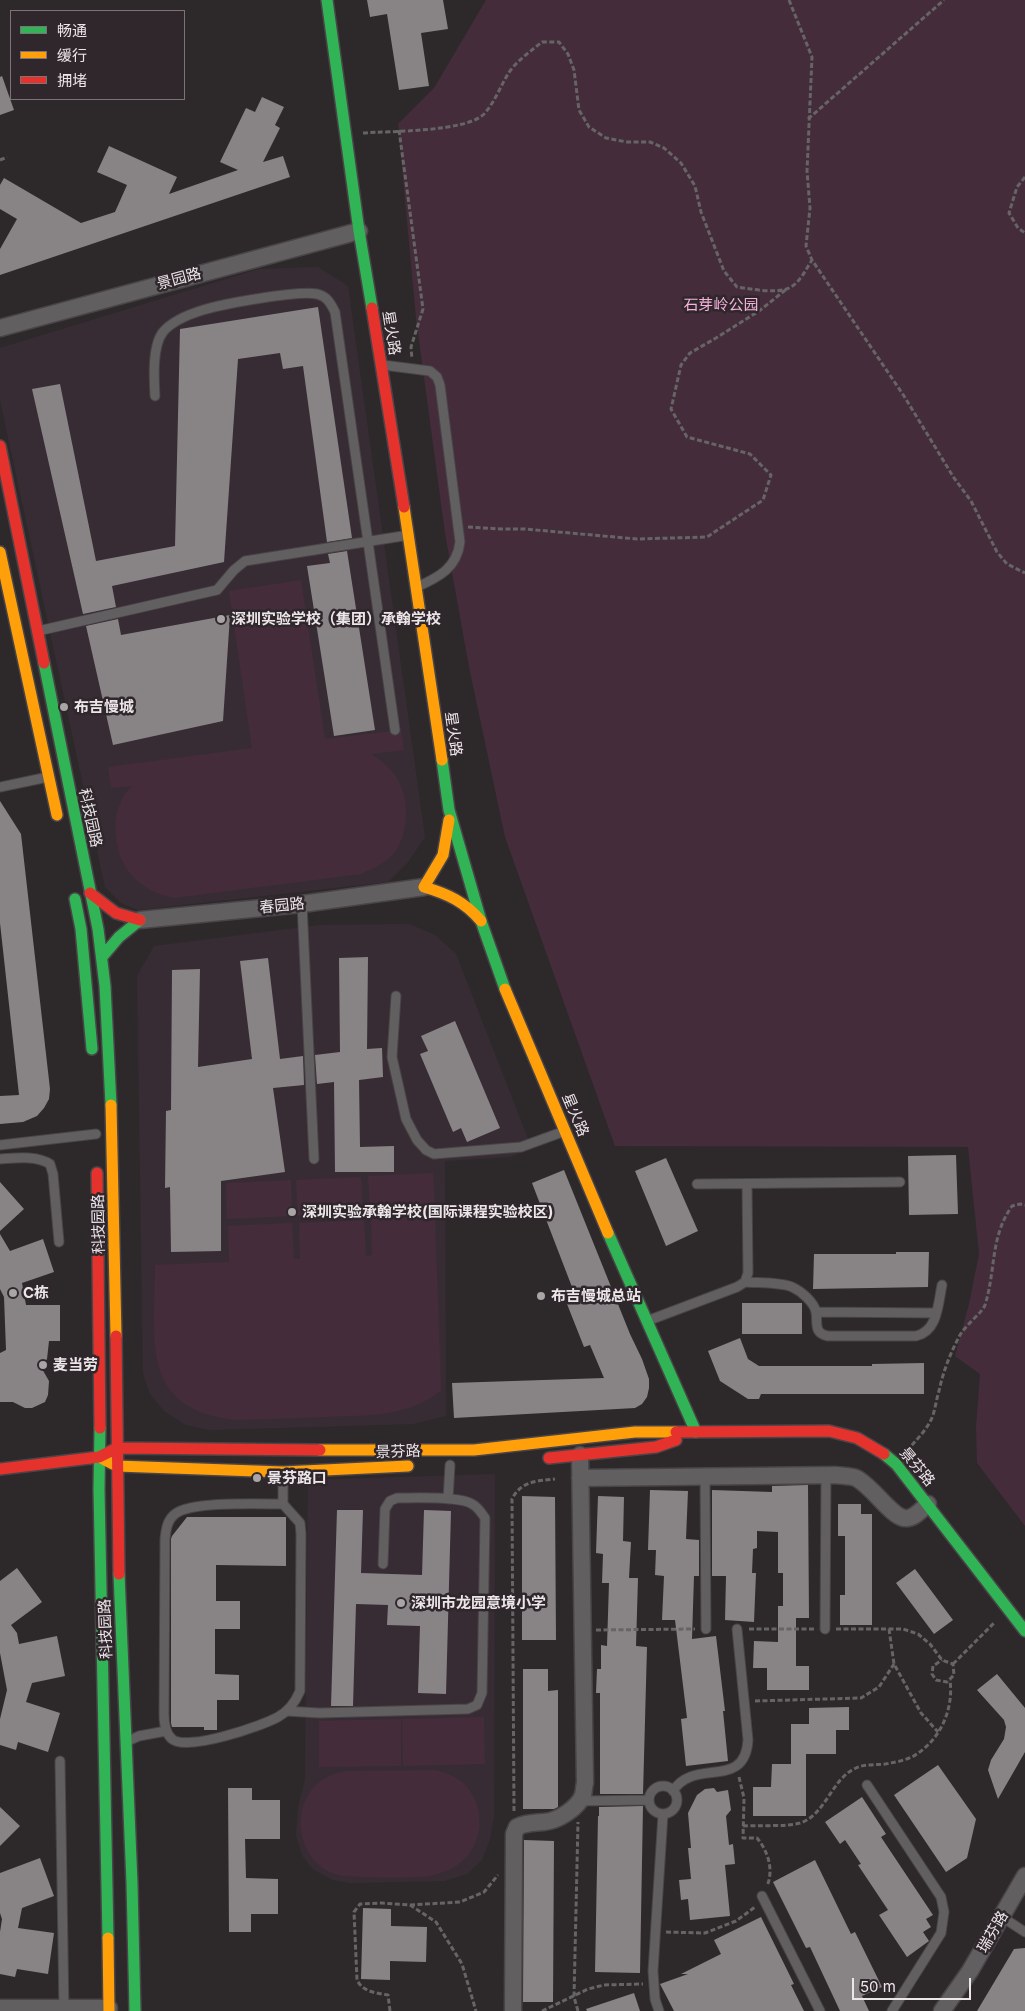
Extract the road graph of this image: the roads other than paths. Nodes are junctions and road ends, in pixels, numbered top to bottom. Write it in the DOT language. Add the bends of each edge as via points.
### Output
graph roads {
  1 [pos="327,0"];
  2 [pos="359,231"];
  3 [pos="0,328"];
  4 [pos="381,365"];
  5 [pos="155,396"];
  6 [pos="0,446"];
  7 [pos="409,535"];
  8 [pos="368,542"];
  9 [pos="0,552"];
  10 [pos="417,588"];
  11 [pos="38,632"];
  12 [pos="395,730"];
  13 [pos="49,777"];
  14 [pos="0,787"];
  15 [pos="450,810"];
  16 [pos="59,823"];
  17 [pos="424,887"];
  18 [pos="73,890"];
  19 [pos="90,893"];
  20 [pos="302,904"];
  21 [pos="140,920"];
  22 [pos="481,921"];
  23 [pos="102,957"];
  24 [pos="396,996"];
  25 [pos="92,1056"];
  26 [pos="565,1130"];
  27 [pos="96,1134"];
  28 [pos="0,1145"];
  29 [pos="0,1159"];
  30 [pos="314,1159"];
  31 [pos="97,1164"];
  32 [pos="900,1182"];
  33 [pos="697,1184"];
  34 [pos="747,1184"];
  35 [pos="59,1242"];
  36 [pos="745,1282"];
  37 [pos="942,1285"];
  38 [pos="816,1312"];
  39 [pos="936,1313"];
  40 [pos="647,1321"];
  41 [pos="696,1432"];
  42 [pos="117,1448"];
  43 [pos="580,1455"];
  44 [pos="99,1457"];
  45 [pos="541,1458"];
  46 [pos="445,1465"];
  47 [pos="465,1465"];
  48 [pos="117,1466"];
  49 [pos="423,1466"];
  50 [pos="0,1468"];
  51 [pos="283,1472"];
  52 [pos="826,1475"];
  53 [pos="580,1476"];
  54 [pos="705,1477"];
  55 [pos="448,1499"];
  56 [pos="283,1504"];
  57 [pos="928,1504"];
  58 [pos="383,1564"];
  59 [pos="706,1629"];
  60 [pos="737,1629"];
  61 [pos="825,1629"];
  62 [pos="1025,1631"];
  63 [pos="286,1711"];
  64 [pos="166,1732"];
  65 [pos="124,1743"];
  66 [pos="60,1762"];
  67 [pos="867,1785"];
  68 [pos="673,1791"];
  69 [pos="649,1800"];
  70 [pos="579,1801"];
  71 [pos="663,1814"];
  72 [pos="1025,1876"];
  73 [pos="762,1896"];
  74 [pos="1002,1918"];
  75 [pos="1025,1932"];
  76 [pos="0,2008"];
  77 [pos="64,2009"];
  78 [pos="108,2010"];
  79 [pos="135,2011"];
  80 [pos="514,2011"];
  81 [pos="659,2011"];
  82 [pos="820,2011"];
  83 [pos="892,2011"];
  84 [pos="942,2011"];
  1 -- 2 [label="street, 星火路"];
  2 -- 3 [label="street, 景园路"];
  2 -- 4 [label="street, 星火路"];
  4 -- 7 [label="street, 星火路"];
  4 -- 10 [label="lane" via="430,371 440,385 460,542 458,555 447,570"];
  5 -- 8 [label="lane" via="155,354 162,332 176,321 204,310 259,299 317,294 329,300 335,312"];
  6 -- 11 [label="street, 科技园路"];
  7 -- 8 [label="lane"];
  7 -- 10 [label="street, 星火路"];
  8 -- 11 [label="lane" via="245,562 217,590"];
  8 -- 12 [label="lane"];
  9 -- 13 [label="street, 科技园路"];
  10 -- 15 [label="street, 星火路"];
  11 -- 19 [label="street, 科技园路"];
  13 -- 14 [label="lane"];
  13 -- 16 [label="street, 科技园路"];
  15 -- 17 [label="street" via="446,848"];
  15 -- 22 [label="street, 星火路"];
  17 -- 20 [label="street, 春园路"];
  17 -- 22 [label="street, 春园路" via="460,900"];
  18 -- 25 [label="street" via="81,929"];
  19 -- 21 [label="street, 春园路" via="116,914"];
  19 -- 23 [label="street, 科技园路"];
  20 -- 21 [label="street, 春园路"];
  20 -- 30 [label="lane"];
  21 -- 23 [label="street" via="128,927"];
  22 -- 26 [label="street, 星火路" via="507,993"];
  23 -- 42 [label="street, 科技园路" via="112,1132"];
  24 -- 26 [label="lane" via="392,1057 406,1119 426,1150 434,1154 521,1147"];
  26 -- 40 [label="street, 星火路"];
  27 -- 28 [label="lane"];
  29 -- 35 [label="lane" via="23,1158 50,1164"];
  31 -- 44 [label="street, 科技园路"];
  32 -- 34 [label="lane"];
  33 -- 34 [label="lane"];
  34 -- 36 [label="lane" via="748,1273"];
  36 -- 38 [label="lane" via="790,1286 811,1302"];
  36 -- 40 [label="lane"];
  37 -- 39 [label="lane"];
  38 -- 39 [label="lane"];
  38 -- 39 [label="lane" via="815,1326 818,1332 828,1336 916,1336 930,1329"];
  40 -- 41 [label="street, 星火路"];
  41 -- 42 [label="street, 景芬路" via="636,1432 474,1450 414,1452"];
  41 -- 43 [label="street, 景芬路" via="656,1447"];
  41 -- 57 [label="street, 景芬路" via="844,1434 884,1452"];
  42 -- 44 [label="street, 景芬路"];
  42 -- 48 [label="street, 科技园路"];
  43 -- 45 [label="street, 景芬路"];
  43 -- 53 [label="street"];
  44 -- 48 [label="street, 景芬路"];
  44 -- 50 [label="street, 景芬路"];
  44 -- 78 [label="street, 科技园路"];
  46 -- 47 [label="street"];
  46 -- 55 [label="lane"];
  48 -- 51 [label="street, 景芬路"];
  48 -- 65 [label="street, 科技园路"];
  49 -- 51 [label="street, 景芬路"];
  51 -- 56 [label="lane"];
  52 -- 54 [label="street"];
  52 -- 57 [label="street" via="855,1478 905,1519"];
  52 -- 61 [label="lane"];
  53 -- 54 [label="street"];
  53 -- 70 [label="street" via="585,1783"];
  54 -- 59 [label="lane"];
  55 -- 58 [label="lane" via="397,1498 390,1501 386,1509"];
  55 -- 63 [label="lane" via="470,1502 485,1518 482,1693 477,1705 468,1709"];
  56 -- 63 [label="lane" via="300,1523 301,1534 300,1691 293,1706"];
  56 -- 64 [label="lane" via="184,1508 168,1525 164,1549"];
  57 -- 62 [label="street, 景芬路"];
  60 -- 68 [label="lane" via="747,1754 742,1764 686,1778"];
  63 -- 64 [label="lane" via="253,1727 202,1742 177,1742"];
  64 -- 65 [label="lane" via="140,1736"];
  65 -- 79 [label="street, 科技园路"];
  66 -- 77 [label="lane"];
  67 -- 83 [label="lane" via="941,1897 944,1912 941,1933"];
  68 -- 69 [label="lane" via="665,1787 656,1788"];
  68 -- 71 [label="lane" via="674,1808"];
  69 -- 70 [label="lane"];
  69 -- 71 [label="lane" via="652,1809"];
  70 -- 80 [label="street" via="563,1815 547,1822 527,1822 517,1827 514,1834"];
  71 -- 81 [label="lane" via="653,1971"];
  72 -- 74 [label="street, 瑞芬路"];
  73 -- 82 [label="lane"];
  74 -- 75 [label="lane"];
  74 -- 84 [label="street, 瑞芬路"];
  76 -- 77 [label="street"];
  77 -- 78 [label="street"];
}
